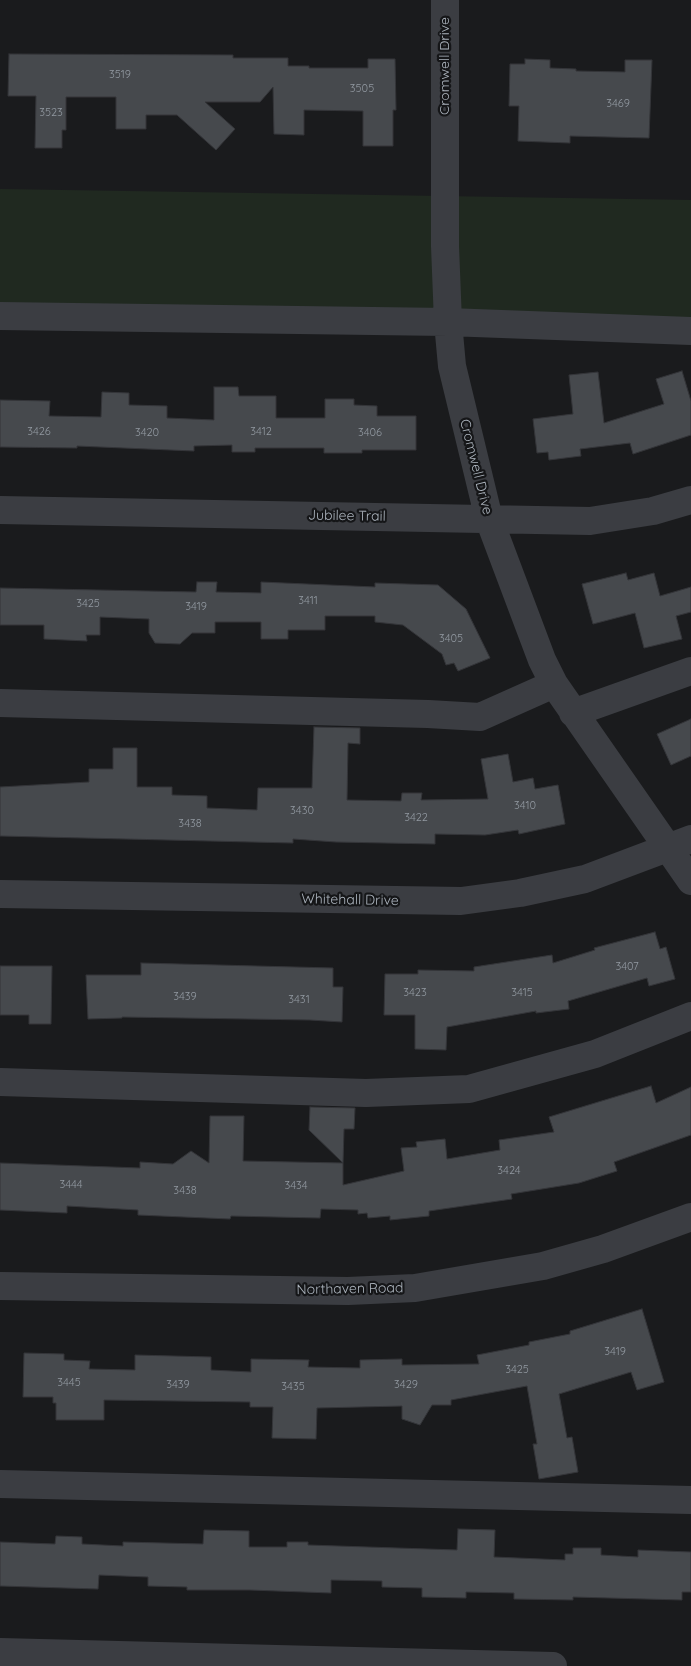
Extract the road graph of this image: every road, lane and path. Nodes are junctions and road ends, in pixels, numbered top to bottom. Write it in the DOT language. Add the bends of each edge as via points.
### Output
graph roads {
  1 [pos="445,0"];
  2 [pos="0,316"];
  3 [pos="448,322"];
  4 [pos="691,331"];
  5 [pos="691,500"];
  6 [pos="0,510"];
  7 [pos="489,519"];
  8 [pos="691,671"];
  9 [pos="554,684"];
  10 [pos="0,704"];
  11 [pos="573,714"];
  12 [pos="680,844"];
  13 [pos="691,881"];
  14 [pos="0,894"];
  15 [pos="691,1016"];
  16 [pos="0,1082"];
  17 [pos="691,1217"];
  18 [pos="0,1286"];
  19 [pos="0,1484"];
  20 [pos="691,1500"];
  21 [pos="14,1657"];
  22 [pos="407,1665"];
  23 [pos="553,1666"];
  1 -- 3 [label="street, Cromwell Drive"];
  2 -- 3 [label="street"];
  3 -- 4 [label="street"];
  3 -- 7 [label="street, Cromwell Drive" via="452,366"];
  5 -- 7 [label="street, Jubilee Trail" via="653,511 590,521"];
  6 -- 7 [label="street, Jubilee Trail"];
  7 -- 9 [label="street, Cromwell Drive"];
  8 -- 11 [label="street"];
  9 -- 10 [label="street" via="480,717"];
  9 -- 11 [label="street, Cromwell Drive"];
  11 -- 12 [label="street, Cromwell Drive"];
  12 -- 13 [label="street, Cromwell Drive"];
  12 -- 14 [label="street, Whitehall Drive" via="585,878 520,893 461,901"];
  15 -- 16 [label="street" via="595,1054 469,1089 366,1093"];
  17 -- 18 [label="street, Northaven Road" via="543,1266 415,1288 348,1291"];
  19 -- 20 [label="street"];
  21 -- 22 [label="street"];
  22 -- 23 [label="street"];
}
